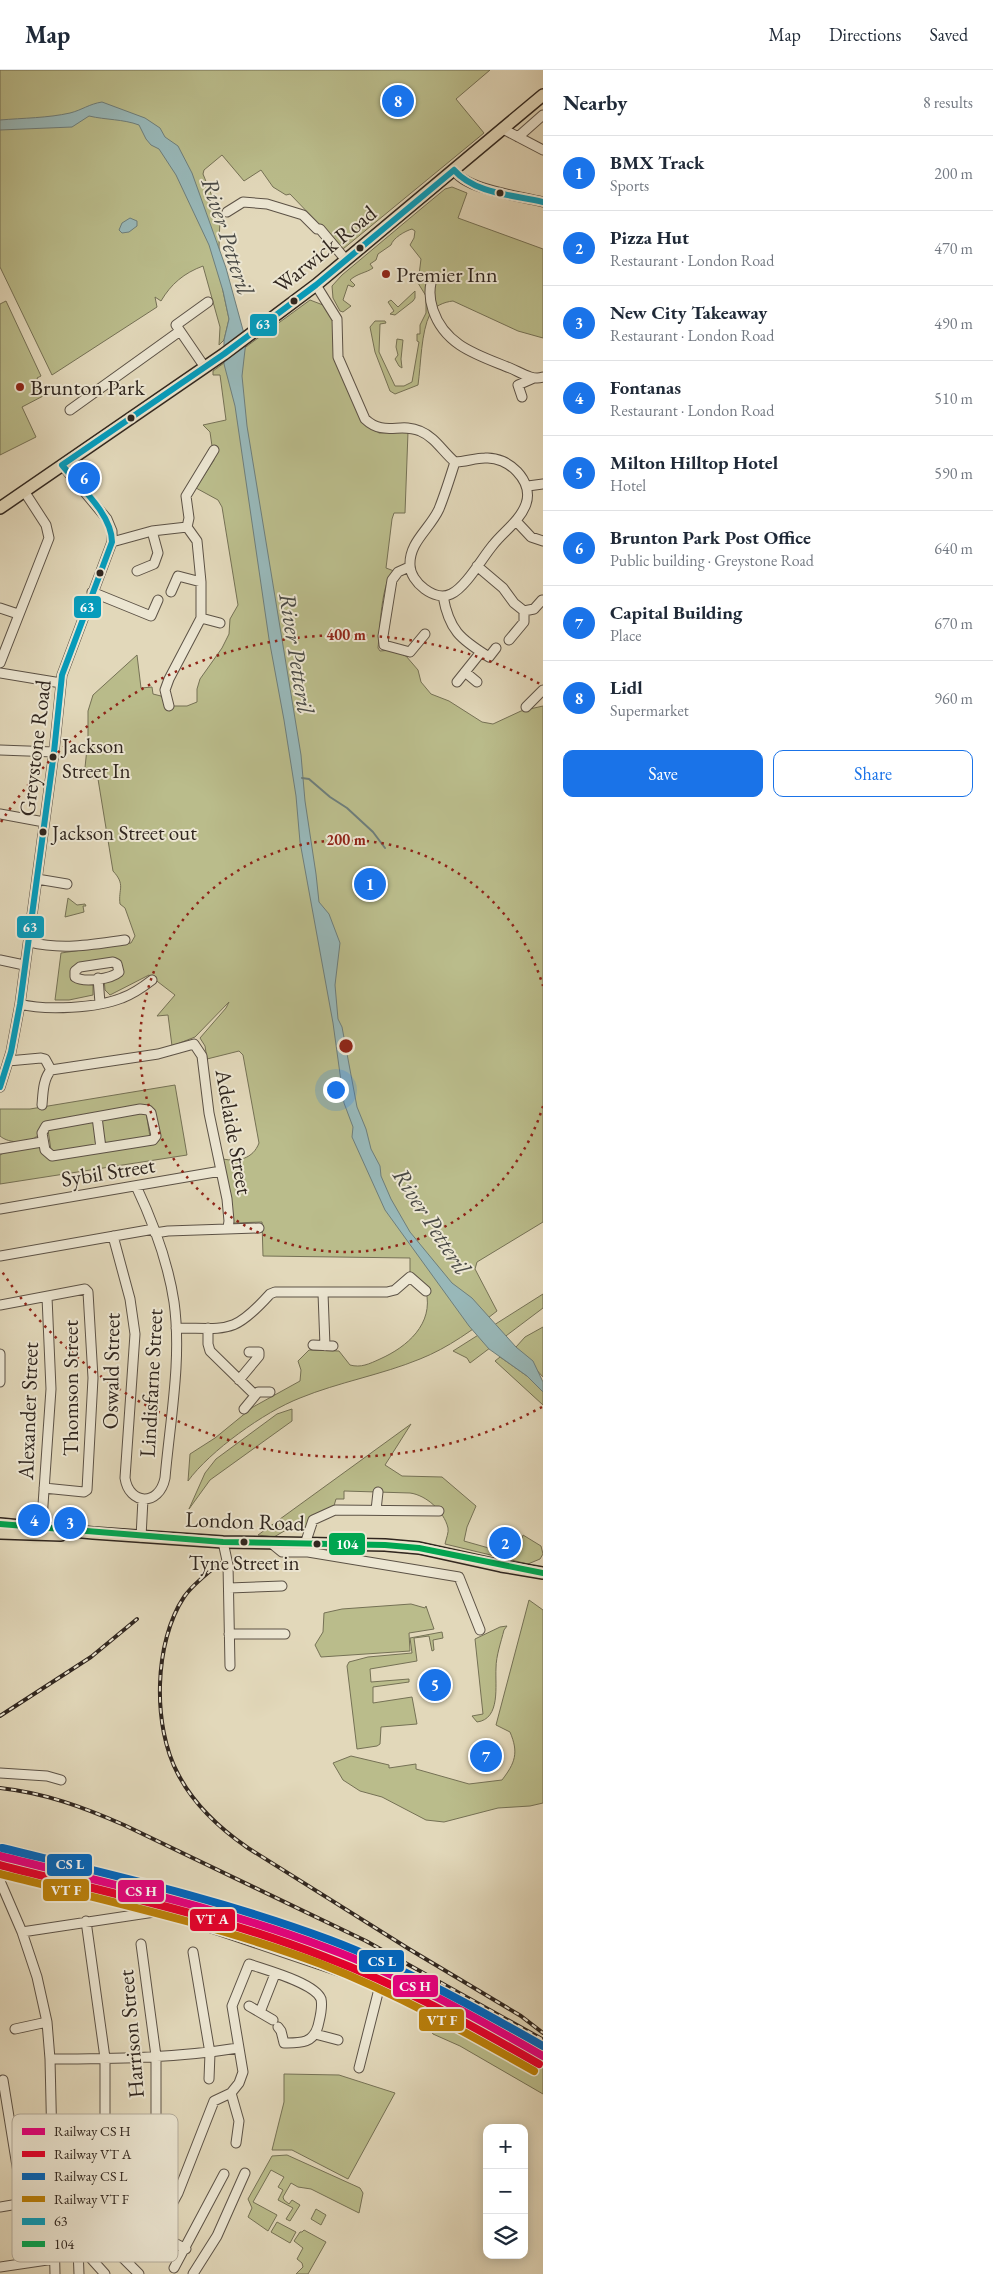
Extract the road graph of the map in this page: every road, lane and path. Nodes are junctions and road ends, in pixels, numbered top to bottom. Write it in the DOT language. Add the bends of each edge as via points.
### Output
graph roads {
  1 [pos="543,95"];
  2 [pos="543,115"];
  3 [pos="503,129"];
  4 [pos="518,137"];
  5 [pos="543,150"];
  6 [pos="454,170"];
  7 [pos="543,202"];
  8 [pos="227,212"];
  9 [pos="346,260"];
  10 [pos="432,283"];
  11 [pos="316,285"];
  12 [pos="208,302"];
  13 [pos="180,331"];
  14 [pos="204,366"];
  15 [pos="539,378"];
  16 [pos="522,397"];
  17 [pos="70,410"];
  18 [pos="214,450"];
  19 [pos="455,462"];
  20 [pos="62,465"];
  21 [pos="543,484"];
  22 [pos="528,486"];
  23 [pos="24,491"];
  24 [pos="0,508"];
  25 [pos="516,521"];
  26 [pos="187,526"];
  27 [pos="152,530"];
  28 [pos="543,541"];
  29 [pos="112,542"];
  30 [pos="477,566"];
  31 [pos="410,567"];
  32 [pos="137,571"];
  33 [pos="201,582"];
  34 [pos="92,592"];
  35 [pos="171,592"];
  36 [pos="443,596"];
  37 [pos="158,600"];
  38 [pos="542,600"];
  39 [pos="0,608"];
  40 [pos="524,611"];
  41 [pos="18,614"];
  42 [pos="201,618"];
  43 [pos="220,623"];
  44 [pos="425,634"];
  45 [pos="509,640"];
  46 [pos="496,648"];
  47 [pos="481,652"];
  48 [pos="0,663"];
  49 [pos="465,672"];
  50 [pos="0,673"];
  51 [pos="457,682"];
  52 [pos="477,682"];
  53 [pos="61,684"];
  54 [pos="165,690"];
  55 [pos="543,690"];
  56 [pos="156,691"];
  57 [pos="169,706"];
  58 [pos="526,707"];
  59 [pos="0,750"];
  60 [pos="54,752"];
  61 [pos="0,814"];
  62 [pos="44,822"];
  63 [pos="37,879"];
  64 [pos="67,884"];
  65 [pos="125,940"];
  66 [pos="29,942"];
  67 [pos="0,960"];
  68 [pos="24,965"];
  69 [pos="98,978"];
  70 [pos="152,980"];
  71 [pos="100,1003"];
  72 [pos="20,1004"];
  73 [pos="8,1061"];
  74 [pos="51,1070"];
  75 [pos="0,1086"];
  76 [pos="42,1105"];
  77 [pos="97,1117"];
  78 [pos="42,1142"];
  79 [pos="101,1148"];
  80 [pos="0,1149"];
  81 [pos="221,1171"];
  82 [pos="136,1186"];
  83 [pos="0,1208"];
  84 [pos="228,1228"];
  85 [pos="259,1228"];
  86 [pos="154,1231"];
  87 [pos="113,1236"];
  88 [pos="0,1256"];
  89 [pos="426,1291"];
  90 [pos="323,1293"];
  91 [pos="47,1297"];
  92 [pos="0,1305"];
  93 [pos="176,1328"];
  94 [pos="208,1328"];
  95 [pos="313,1345"];
  96 [pos="249,1352"];
  97 [pos="0,1354"];
  98 [pos="0,1366"];
  99 [pos="239,1380"];
  100 [pos="0,1382"];
  101 [pos="270,1392"];
  102 [pos="254,1395"];
  103 [pos="244,1409"];
  104 [pos="44,1488"];
  105 [pos="378,1492"];
  106 [pos="143,1499"];
  107 [pos="376,1510"];
  108 [pos="439,1512"];
  109 [pos="0,1524"];
  110 [pos="41,1531"];
  111 [pos="0,1533"];
  112 [pos="141,1537"];
  113 [pos="221,1542"];
  114 [pos="265,1543"];
  115 [pos="305,1544"];
  116 [pos="543,1573"];
  117 [pos="282,1586"];
  118 [pos="229,1588"];
  119 [pos="480,1630"];
  120 [pos="229,1634"];
  121 [pos="285,1634"];
  122 [pos="230,1666"];
  123 [pos="0,1773"];
  124 [pos="61,1780"];
  125 [pos="0,1881"];
  126 [pos="86,1921"];
  127 [pos="22,1932"];
  128 [pos="141,1944"];
  129 [pos="193,1952"];
  130 [pos="275,1974"];
  131 [pos="380,1985"];
  132 [pos="400,1995"];
  133 [pos="249,2006"];
  134 [pos="260,2012"];
  135 [pos="47,2022"];
  136 [pos="16,2028"];
  137 [pos="315,2034"];
  138 [pos="338,2040"];
  139 [pos="238,2048"];
  140 [pos="210,2052"];
  141 [pos="156,2056"];
  142 [pos="105,2058"];
  143 [pos="50,2059"];
  144 [pos="359,2068"];
  145 [pos="209,2079"];
  146 [pos="3,2080"];
  147 [pos="231,2093"];
  148 [pos="51,2114"];
  149 [pos="105,2114"];
  150 [pos="156,2114"];
  151 [pos="12,2138"];
  152 [pos="236,2143"];
  153 [pos="245,2173"];
  154 [pos="224,2174"];
  155 [pos="178,2193"];
  156 [pos="178,2245"];
  157 [pos="186,2249"];
  158 [pos="30,2262"];
  159 [pos="94,2262"];
  160 [pos="178,2262"];
  161 [pos="178,2262"];
  162 [pos="0,2267"];
  163 [pos="174,2268"];
  164 [pos="105,2274"];
  165 [pos="193,2274"];
  1 -- 3 [label="main road, Warwick Road"];
  2 -- 4 [label="street"];
  3 -- 4 [label="street"];
  3 -- 6 [label="main road, Warwick Road"];
  4 -- 5 [label="street"];
  6 -- 7 [label="street" via="459,176 486,188"];
  6 -- 9 [label="main road, Warwick Road"];
  8 -- 9 [label="street" via="243,202 267,204 303,215 320,229"];
  9 -- 11 [label="main road, Warwick Road"];
  10 -- 15 [label="street" via="432,306 446,334 463,348"];
  11 -- 14 [label="main road, Warwick Road"];
  11 -- 19 [label="street" via="337,319 338,357 365,419 372,426 388,430 410,427 420,430"];
  12 -- 13 [label="street" via="176,325"];
  13 -- 14 [label="street"];
  13 -- 17 [label="street"];
  14 -- 20 [label="main road, Warwick Road"];
  15 -- 16 [label="street" via="518,385"];
  18 -- 26 [label="street" via="186,496"];
  19 -- 22 [label="street" via="486,457 506,463"];
  19 -- 31 [label="street" via="438,511 411,551"];
  20 -- 23 [label="main road, Warwick Road"];
  20 -- 29 [label="street" via="107,520"];
  21 -- 22 [label="street"];
  22 -- 25 [label="street" via="526,504"];
  23 -- 24 [label="main road, Warwick Road"];
  23 -- 41 [label="street" via="46,525 49,538"];
  25 -- 28 [label="street" via="531,536"];
  25 -- 30 [label="street"];
  26 -- 27 [label="street"];
  26 -- 33 [label="street" via="197,541"];
  27 -- 29 [label="street"];
  27 -- 32 [label="street" via="158,552 154,564"];
  29 -- 34 [label="street, Greystone Road"];
  30 -- 36 [label="street" via="462,585"];
  30 -- 40 [label="street"];
  31 -- 36 [label="street" via="429,593"];
  31 -- 44 [label="street" via="398,572 392,580 384,645 410,652"];
  33 -- 35 [label="street" via="178,576"];
  33 -- 42 [label="street"];
  34 -- 37 [label="street" via="151,616"];
  34 -- 53 [label="street, Greystone Road"];
  36 -- 47 [label="street" via="452,628"];
  38 -- 40 [label="street" via="534,608"];
  39 -- 41 [label="street"];
  40 -- 45 [label="street" via="524,622"];
  41 -- 48 [label="street"];
  42 -- 43 [label="street"];
  42 -- 54 [label="street"];
  46 -- 47 [label="street" via="489,657"];
  47 -- 49 [label="street"];
  49 -- 51 [label="street"];
  49 -- 52 [label="street"];
  50 -- 53 [label="street"];
  53 -- 60 [label="street, Greystone Road"];
  54 -- 56 [label="street"];
  54 -- 57 [label="street"];
  55 -- 58 [label="street"];
  59 -- 60 [label="street"];
  60 -- 62 [label="street, Greystone Road"];
  61 -- 62 [label="street"];
  62 -- 63 [label="street, Greystone Road"];
  63 -- 64 [label="street"];
  63 -- 66 [label="street, Greystone Road"];
  65 -- 66 [label="street" via="73,947"];
  66 -- 68 [label="street, Greystone Road"];
  67 -- 68 [label="street"];
  68 -- 72 [label="street, Greystone Road"];
  69 -- 71 [label="street"];
  70 -- 71 [label="street" via="122,998"];
  71 -- 72 [label="street" via="40,1008"];
  72 -- 73 [label="street, Greystone Road"];
  73 -- 74 [label="street" via="41,1058"];
  73 -- 75 [label="street, Greystone Road"];
  74 -- 76 [label="street" via="44,1083"];
  74 -- 81 [label="street, Adelaide Street" via="158,1054 194,1044 202,1056"];
  77 -- 78 [label="street" via="46,1126"];
  77 -- 79 [label="street"];
  77 -- 79 [label="street" via="148,1110 156,1136 153,1140"];
  78 -- 79 [label="street" via="52,1156"];
  78 -- 80 [label="street"];
  81 -- 82 [label="street, Sybil Street"];
  81 -- 84 [label="street, Adelaide Street" via="227,1199"];
  82 -- 83 [label="street, Sybil Street"];
  82 -- 86 [label="street, Lindisfarne Street"];
  84 -- 85 [label="street"];
  84 -- 86 [label="street"];
  86 -- 87 [label="street"];
  86 -- 93 [label="street, Lindisfarne Street" via="171,1286"];
  87 -- 88 [label="street"];
  87 -- 106 [label="street, Oswald Street" via="130,1299 135,1334 125,1478 128,1490"];
  89 -- 90 [label="street" via="410,1278 387,1292"];
  90 -- 94 [label="street" via="275,1292 239,1323 227,1328"];
  90 -- 95 [label="street" via="329,1346"];
  91 -- 92 [label="street"];
  91 -- 104 [label="street, Alexander Street" via="51,1389"];
  91 -- 104 [label="street, Thomson Street" via="85,1289 88,1292 93,1378 87,1490"];
  93 -- 94 [label="street"];
  93 -- 106 [label="street, Lindisfarne Street" via="163,1488 155,1496"];
  94 -- 99 [label="street" via="210,1351"];
  96 -- 99 [label="street" via="259,1352 259,1356"];
  97 -- 98 [label="street"];
  98 -- 100 [label="street"];
  99 -- 102 [label="street"];
  101 -- 102 [label="street"];
  102 -- 103 [label="street"];
  104 -- 110 [label="street, Alexander Street"];
  105 -- 107 [label="street"];
  106 -- 112 [label="street"];
  107 -- 108 [label="street"];
  107 -- 115 [label="street" via="335,1510 313,1520"];
  109 -- 110 [label="main road, London Road"];
  110 -- 111 [label="main road, London Road"];
  110 -- 112 [label="main road, London Road"];
  112 -- 113 [label="main road, London Road"];
  113 -- 114 [label="main road, London Road"];
  113 -- 118 [label="street" via="228,1565"];
  114 -- 115 [label="main road, London Road"];
  114 -- 119 [label="street" via="282,1552 308,1552 458,1577"];
  115 -- 116 [label="main road, London Road" via="419,1548"];
  117 -- 118 [label="street"];
  118 -- 120 [label="street"];
  120 -- 121 [label="street"];
  120 -- 122 [label="street"];
  123 -- 124 [label="street"];
  125 -- 127 [label="street"];
  126 -- 127 [label="street"];
  126 -- 131 [label="street" via="161,1911"];
  126 -- 142 [label="street"];
  127 -- 135 [label="street"];
  128 -- 141 [label="street, Harrison Street"];
  129 -- 140 [label="street"];
  130 -- 134 [label="street"];
  130 -- 137 [label="street" via="313,1988 318,1994 322,2008"];
  130 -- 139 [label="street" via="250,1964 232,2006"];
  131 -- 132 [label="street"];
  131 -- 144 [label="street"];
  133 -- 134 [label="street"];
  134 -- 137 [label="street" via="282,2031 284,2043 305,2042"];
  135 -- 136 [label="street"];
  135 -- 143 [label="street"];
  137 -- 138 [label="street"];
  139 -- 140 [label="street"];
  139 -- 147 [label="street" via="243,2072"];
  140 -- 141 [label="street"];
  140 -- 145 [label="street"];
  141 -- 142 [label="street"];
  141 -- 150 [label="street, Harrison Street"];
  142 -- 143 [label="street"];
  142 -- 149 [label="street"];
  143 -- 148 [label="street"];
  146 -- 151 [label="street"];
  147 -- 152 [label="street" via="239,2121"];
  147 -- 155 [label="street" via="218,2097 210,2106"];
  153 -- 165 [label="street" via="217,2236"];
  154 -- 157 [label="street"];
  156 -- 157 [label="street"];
  157 -- 161 [label="street"];
  158 -- 162 [label="street"];
  159 -- 164 [label="street"];
  160 -- 163 [label="street"];
}
